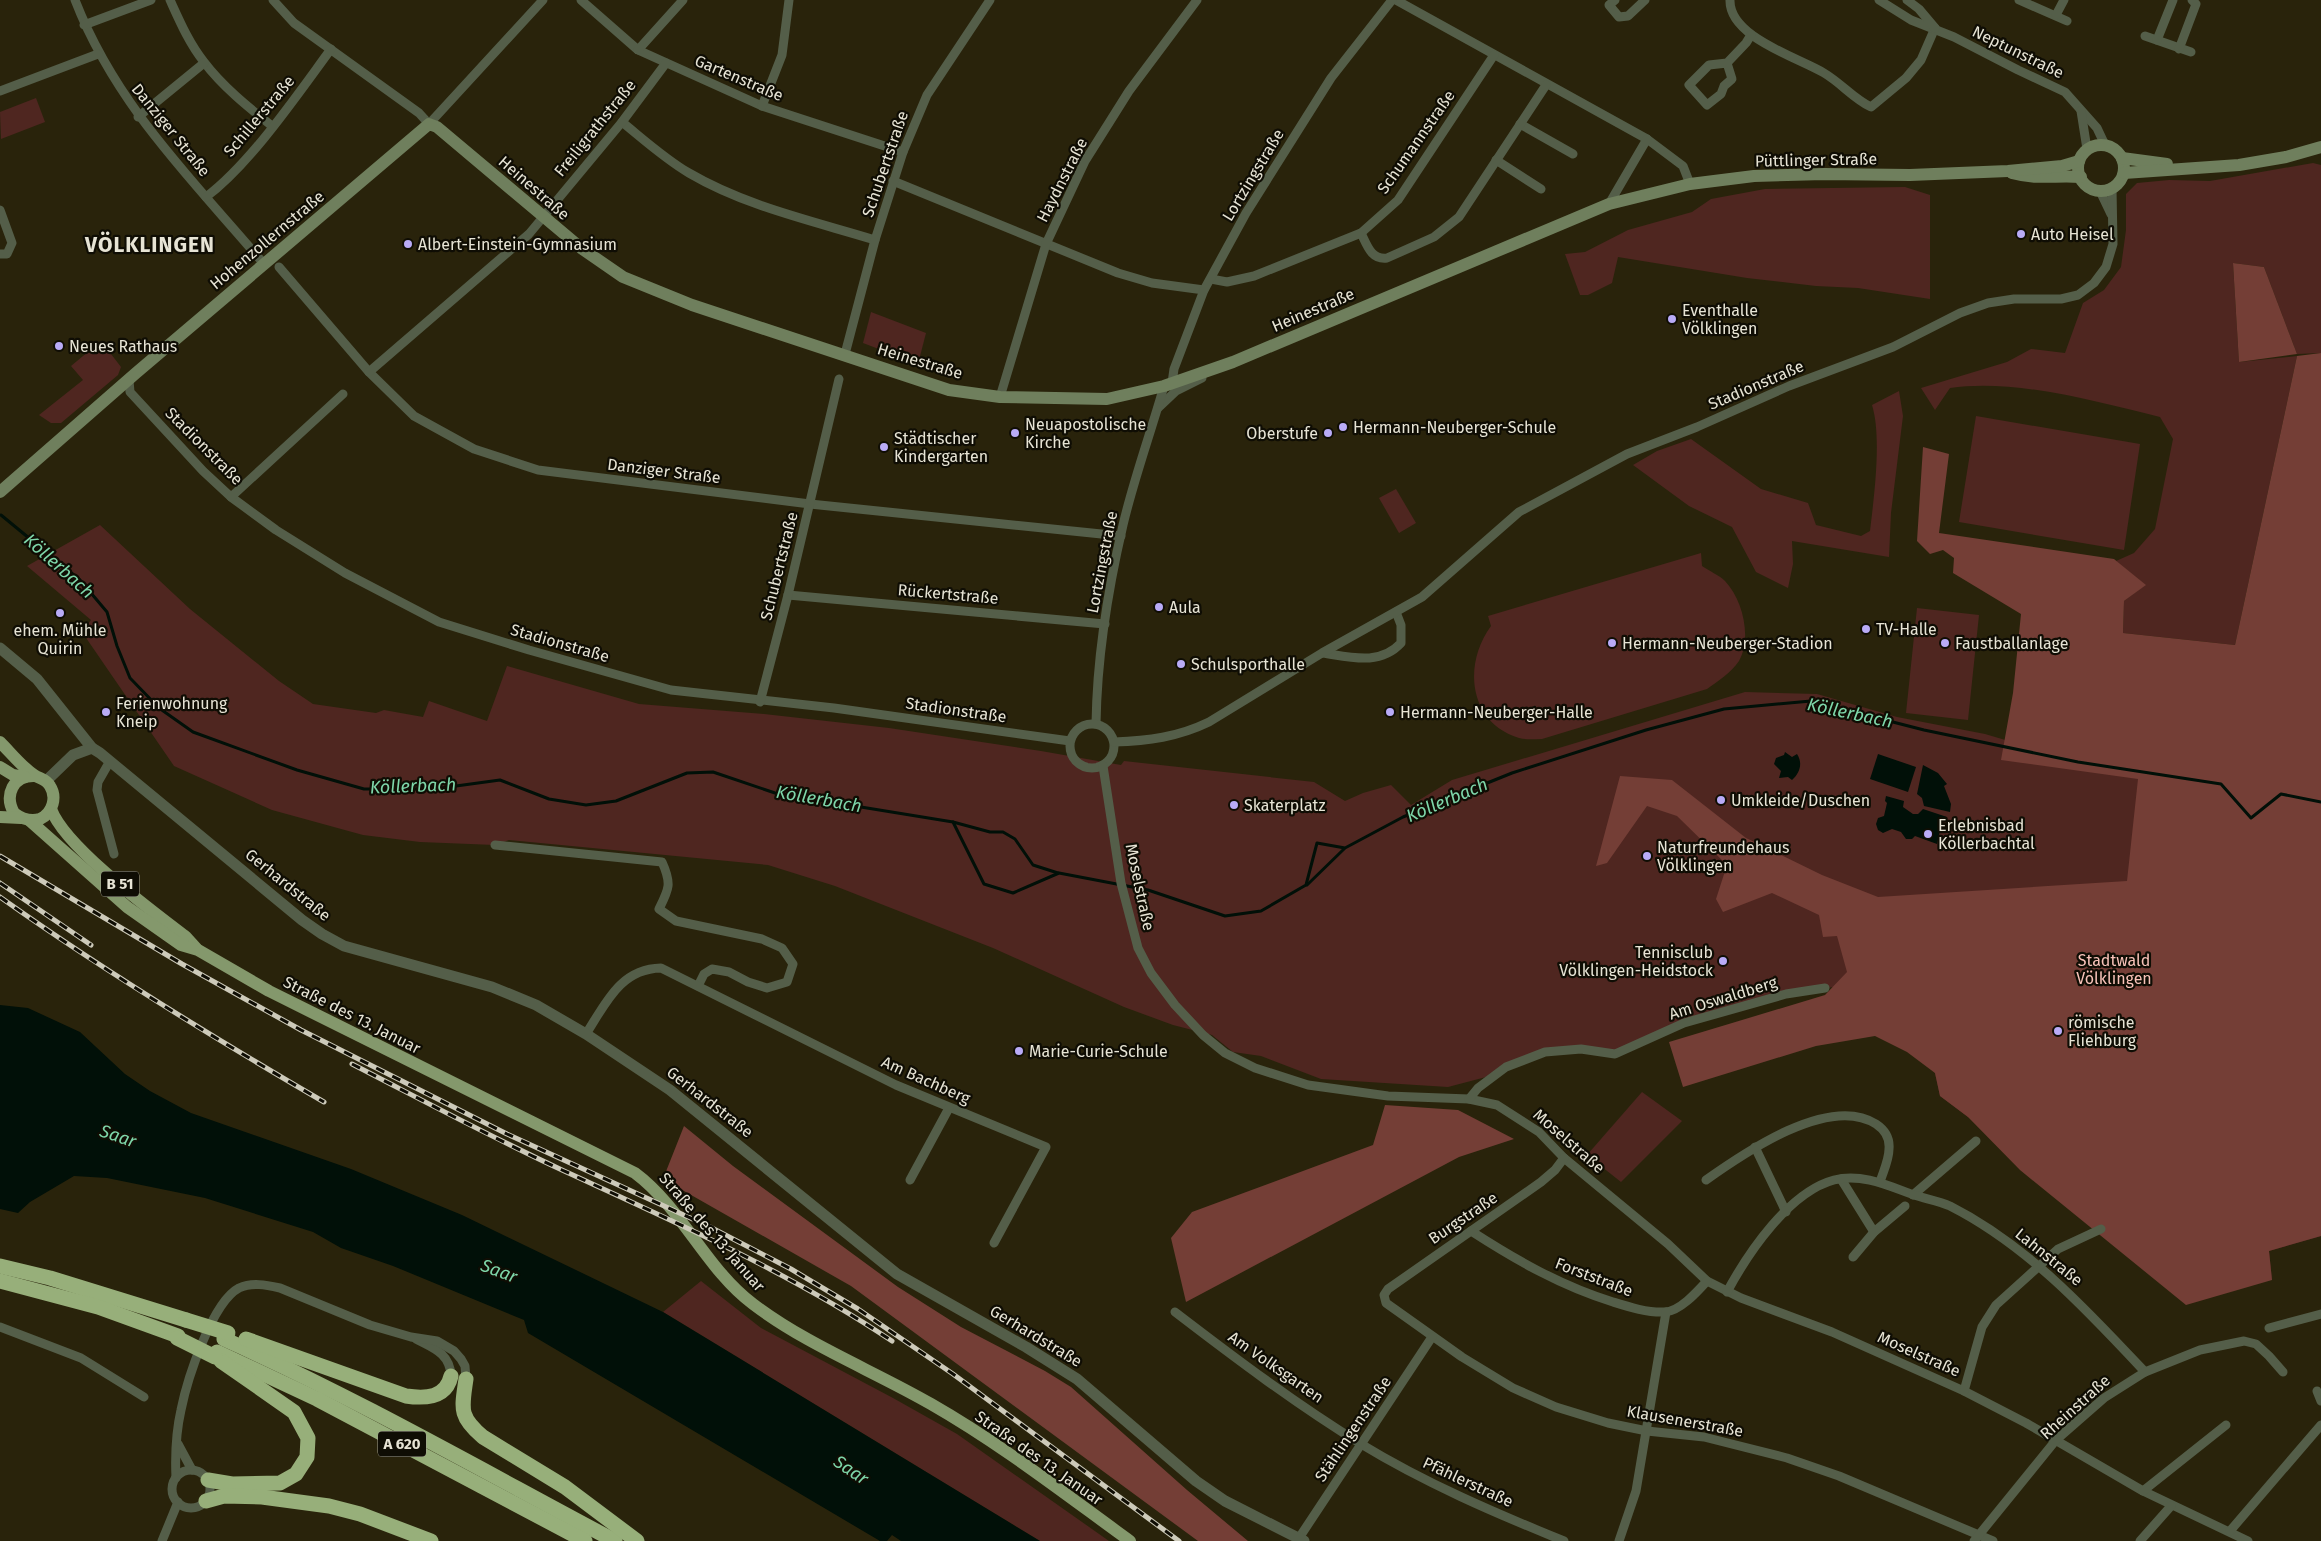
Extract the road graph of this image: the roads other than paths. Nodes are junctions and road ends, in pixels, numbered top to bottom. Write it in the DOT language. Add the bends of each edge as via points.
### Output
graph roads {
  1 [pos="74,0"];
  2 [pos="151,0"];
  3 [pos="170,0"];
  4 [pos="273,0"];
  5 [pos="542,0"];
  6 [pos="581,0"];
  7 [pos="683,0"];
  8 [pos="789,0"];
  9 [pos="990,0"];
  10 [pos="1197,0"];
  11 [pos="1392,0"];
  12 [pos="1396,0"];
  13 [pos="1615,0"];
  14 [pos="1645,0"];
  15 [pos="1730,0"];
  16 [pos="1879,0"];
  17 [pos="1907,0"];
  18 [pos="2019,0"];
  19 [pos="2064,0"];
  20 [pos="2173,0"];
  21 [pos="2192,0"];
  22 [pos="2032,2"];
  23 [pos="2056,15"];
  24 [pos="2066,21"];
  25 [pos="84,25"];
  26 [pos="1935,28"];
  27 [pos="1751,35"];
  28 [pos="2145,36"];
  29 [pos="2156,40"];
  30 [pos="2179,48"];
  31 [pos="331,50"];
  32 [pos="638,50"];
  33 [pos="2191,52"];
  34 [pos="98,54"];
  35 [pos="1494,55"];
  36 [pos="204,63"];
  37 [pos="666,63"];
  38 [pos="1727,63"];
  39 [pos="1546,85"];
  40 [pos="0,91"];
  41 [pos="762,106"];
  42 [pos="2081,111"];
  43 [pos="138,117"];
  44 [pos="622,122"];
  45 [pos="430,124"];
  46 [pos="1520,124"];
  47 [pos="272,126"];
  48 [pos="1647,140"];
  49 [pos="2105,145"];
  50 [pos="2321,147"];
  51 [pos="2087,149"];
  52 [pos="903,152"];
  53 [pos="1574,154"];
  54 [pos="2122,158"];
  55 [pos="1496,160"];
  56 [pos="2079,161"];
  57 [pos="2187,167"];
  58 [pos="2008,171"];
  59 [pos="2124,173"];
  60 [pos="2081,177"];
  61 [pos="893,181"];
  62 [pos="1690,184"];
  63 [pos="1541,189"];
  64 [pos="2106,190"];
  65 [pos="206,197"];
  66 [pos="1609,204"];
  67 [pos="0,210"];
  68 [pos="543,216"];
  69 [pos="1361,233"];
  70 [pos="875,240"];
  71 [pos="1046,244"];
  72 [pos="4,254"];
  73 [pos="264,264"];
  74 [pos="279,267"];
  75 [pos="1211,279"];
  76 [pos="1204,290"];
  77 [pos="845,354"];
  78 [pos="1233,362"];
  79 [pos="369,372"];
  80 [pos="839,379"];
  81 [pos="129,380"];
  82 [pos="1168,385"];
  83 [pos="344,394"];
  84 [pos="1000,397"];
  85 [pos="1158,409"];
  86 [pos="0,492"];
  87 [pos="231,497"];
  88 [pos="810,504"];
  89 [pos="1121,536"];
  90 [pos="788,595"];
  91 [pos="1396,612"];
  92 [pos="1105,624"];
  93 [pos="0,648"];
  94 [pos="1322,654"];
  95 [pos="760,702"];
  96 [pos="1096,724"];
  97 [pos="1070,741"];
  98 [pos="0,742"];
  99 [pos="1114,742"];
  100 [pos="92,748"];
  101 [pos="110,761"];
  102 [pos="1103,766"];
  103 [pos="0,767"];
  104 [pos="36,778"];
  105 [pos="0,782"];
  106 [pos="10,792"];
  107 [pos="51,809"];
  108 [pos="0,818"];
  109 [pos="25,819"];
  110 [pos="495,845"];
  111 [pos="114,854"];
  112 [pos="198,950"];
  113 [pos="698,986"];
  114 [pos="1825,988"];
  115 [pos="586,1034"];
  116 [pos="1469,1099"];
  117 [pos="949,1108"];
  118 [pos="1976,1141"];
  119 [pos="1755,1147"];
  120 [pos="1564,1158"];
  121 [pos="1841,1179"];
  122 [pos="910,1180"];
  123 [pos="1706,1180"];
  124 [pos="1880,1182"];
  125 [pos="1914,1195"];
  126 [pos="1905,1206"];
  127 [pos="1786,1212"];
  128 [pos="2101,1229"];
  129 [pos="1471,1230"];
  130 [pos="1874,1232"];
  131 [pos="994,1243"];
  132 [pos="1853,1257"];
  133 [pos="0,1266"];
  134 [pos="2038,1266"];
  135 [pos="0,1281"];
  136 [pos="1707,1282"];
  137 [pos="1727,1292"];
  138 [pos="1386,1303"];
  139 [pos="1175,1312"];
  140 [pos="1666,1312"];
  141 [pos="2321,1314"];
  142 [pos="0,1327"];
  143 [pos="2269,1328"];
  144 [pos="411,1336"];
  145 [pos="1432,1337"];
  146 [pos="221,1345"];
  147 [pos="2145,1372"];
  148 [pos="2283,1372"];
  149 [pos="451,1376"];
  150 [pos="466,1379"];
  151 [pos="1964,1391"];
  152 [pos="2317,1391"];
  153 [pos="144,1397"];
  154 [pos="2321,1401"];
  155 [pos="2226,1425"];
  156 [pos="2321,1425"];
  157 [pos="1647,1431"];
  158 [pos="2056,1440"];
  159 [pos="178,1444"];
  160 [pos="1362,1444"];
  161 [pos="192,1470"];
  162 [pos="176,1478"];
  163 [pos="208,1480"];
  164 [pos="2143,1491"];
  165 [pos="206,1501"];
  166 [pos="178,1502"];
  167 [pos="2171,1506"];
  168 [pos="2230,1531"];
  169 [pos="1976,1538"];
  170 [pos="1301,1540"];
  171 [pos="162,1541"];
  172 [pos="431,1541"];
  173 [pos="585,1541"];
  174 [pos="615,1541"];
  175 [pos="637,1541"];
  176 [pos="1130,1541"];
  177 [pos="1564,1541"];
  178 [pos="1619,1541"];
  179 [pos="1993,1541"];
  180 [pos="2140,1541"];
  181 [pos="2248,1541"];
  1 -- 25 [label="street, Danziger Straße"];
  2 -- 25 [label="street"];
  3 -- 36 [label="street" via="182,28"];
  4 -- 31 [label="street, Heinestraße" via="294,23"];
  5 -- 45 [label="street, Hohenzollernstraße"];
  6 -- 32 [label="street, Gartenstraße"];
  7 -- 32 [label="street"];
  8 -- 41 [label="street" via="782,55"];
  9 -- 52 [label="street, Schubertstraße" via="927,95"];
  10 -- 71 [label="street, Haydnstraße" via="1130,91 1085,161"];
  11 -- 75 [label="street, Lortzingstraße" via="1331,78 1289,142"];
  12 -- 35 [label="street"];
  13 -- 14 [label="street" via="1609,5 1619,17 1628,16"];
  15 -- 27 [label="street" via="1736,22"];
  16 -- 26 [label="street, Neptunstraße" via="1911,20"];
  17 -- 26 [label="street, Neptunstraße"];
  18 -- 22 [label="street"];
  19 -- 23 [label="street"];
  20 -- 29 [label="street"];
  21 -- 30 [label="street" via="2196,4"];
  22 -- 23 [label="street"];
  23 -- 24 [label="street"];
  25 -- 34 [label="street, Danziger Straße"];
  26 -- 27 [label="street" via="1921,60 1906,78 1871,107 1825,74"];
  26 -- 42 [label="street, Neptunstraße" via="2057,87 2074,100"];
  27 -- 38 [label="street"];
  28 -- 29 [label="street"];
  29 -- 30 [label="street"];
  30 -- 33 [label="street"];
  31 -- 45 [label="street, Heinestraße"];
  31 -- 47 [label="street, Schillerstraße"];
  32 -- 37 [label="street, Gartenstraße"];
  34 -- 40 [label="street"];
  34 -- 43 [label="street, Danziger Straße"];
  35 -- 39 [label="street"];
  35 -- 69 [label="street, Schumannstraße" via="1398,200"];
  36 -- 43 [label="street"];
  36 -- 47 [label="street"];
  37 -- 41 [label="street, Gartenstraße"];
  37 -- 44 [label="street, Freiligrathstraße"];
  38 -- 38 [label="street" via="1709,65 1689,85 1707,105 1732,79"];
  39 -- 46 [label="street"];
  39 -- 48 [label="street"];
  41 -- 52 [label="street, Gartenstraße"];
  42 -- 49 [label="street, Neptunstraße" via="2097,128"];
  42 -- 51 [label="street"];
  43 -- 65 [label="street, Danziger Straße"];
  44 -- 68 [label="street, Freiligrathstraße"];
  44 -- 70 [label="street" via="688,172 717,188"];
  45 -- 68 [label="main road, Heinestraße"];
  45 -- 73 [label="main road, Hohenzollernstraße"];
  46 -- 53 [label="street"];
  46 -- 55 [label="street"];
  47 -- 65 [label="street, Schillerstraße"];
  48 -- 62 [label="street" via="1683,166"];
  48 -- 66 [label="street"];
  49 -- 51 [label="main road"];
  49 -- 54 [label="main road"];
  50 -- 57 [label="main road" via="2239,165"];
  51 -- 56 [label="main road"];
  52 -- 61 [label="street, Schubertstraße"];
  54 -- 57 [label="main road"];
  54 -- 59 [label="main road"];
  55 -- 63 [label="street"];
  55 -- 69 [label="street" via="1459,217 1434,237 1380,259 1372,254"];
  56 -- 58 [label="main road, Püttlinger Straße" via="2062,166"];
  56 -- 60 [label="main road"];
  57 -- 59 [label="main road"];
  58 -- 60 [label="main road, Püttlinger Straße" via="2030,178"];
  58 -- 62 [label="main road, Püttlinger Straße" via="1754,176"];
  59 -- 64 [label="main road" via="2122,179"];
  60 -- 64 [label="main road" via="2087,185"];
  61 -- 70 [label="street, Schubertstraße"];
  61 -- 71 [label="street"];
  62 -- 66 [label="main road, Heinestraße"];
  64 -- 91 [label="street, Stadionstraße" via="2114,218 2113,244 2106,267 2094,283 2078,294 2061,299 2014,299 1988,303 1960,313 1893,347 1789,386 1627,454 1519,512 1422,597"];
  65 -- 73 [label="street, Danziger Straße"];
  66 -- 78 [label="main road, Heinestraße"];
  67 -- 72 [label="street" via="12,243"];
  68 -- 77 [label="main road, Heinestraße" via="580,248 630,280 692,305"];
  68 -- 79 [label="street, Freiligrathstraße" via="528,234"];
  69 -- 75 [label="street, Schumannstraße" via="1254,276 1227,282"];
  70 -- 77 [label="street, Schubertstraße"];
  71 -- 76 [label="street" via="1152,283"];
  71 -- 84 [label="street, Haydnstraße"];
  73 -- 81 [label="main road, Hohenzollernstraße"];
  74 -- 79 [label="street, Danziger Straße"];
  75 -- 76 [label="street, Lortzingstraße"];
  76 -- 82 [label="street, Lortzingstraße"];
  77 -- 84 [label="main road, Heinestraße" via="949,390"];
  78 -- 82 [label="main road, Heinestraße"];
  78 -- 85 [label="street, Lortzingstraße" via="1176,391"];
  79 -- 88 [label="street, Danziger Straße" via="414,416 474,449 538,470"];
  80 -- 88 [label="street, Schubertstraße"];
  81 -- 86 [label="main road, Hohenzollernstraße"];
  81 -- 87 [label="street, Stadionstraße" via="130,392"];
  82 -- 84 [label="main road, Heinestraße" via="1107,399"];
  82 -- 85 [label="street, Lortzingstraße"];
  83 -- 87 [label="street"];
  85 -- 89 [label="street, Lortzingstraße"];
  87 -- 95 [label="street, Stadionstraße" via="276,530 346,573 438,622 671,690"];
  88 -- 89 [label="street, Danziger Straße"];
  88 -- 90 [label="street, Schubertstraße"];
  89 -- 92 [label="street, Lortzingstraße"];
  90 -- 92 [label="street, Rückertstraße"];
  90 -- 95 [label="street, Schubertstraße"];
  91 -- 94 [label="street, Stadionstraße"];
  91 -- 94 [label="street" via="1402,625 1401,643 1393,652 1376,658"];
  92 -- 96 [label="street, Lortzingstraße"];
  93 -- 100 [label="street, Gerhardstraße" via="37,679"];
  94 -- 99 [label="street, Stadionstraße" via="1192,730 1162,738"];
  95 -- 97 [label="street, Stadionstraße" via="834,708"];
  96 -- 97 [label="street" via="1085,725 1075,732"];
  96 -- 99 [label="street" via="1111,734"];
  97 -- 102 [label="street" via="1071,754 1079,764 1091,768"];
  98 -- 104 [label="main road"];
  99 -- 102 [label="street" via="1114,752"];
  100 -- 101 [label="street, Gerhardstraße"];
  100 -- 104 [label="street" via="73,755"];
  101 -- 111 [label="street" via="97,790"];
  101 -- 115 [label="street, Gerhardstraße" via="322,934 344,946 492,987 536,1005"];
  102 -- 116 [label="street, Moselstraße" via="1121,883 1138,948 1174,1005 1203,1035 1225,1053 1293,1081 1388,1096"];
  103 -- 104 [label="main road" via="13,775"];
  104 -- 106 [label="main road" via="14,784"];
  104 -- 107 [label="main road" via="54,796"];
  105 -- 106 [label="main road"];
  106 -- 109 [label="main road" via="11,808"];
  107 -- 109 [label="main road" via="43,817"];
  107 -- 112 [label="main road, Straße des 13. Januar / B 51" via="56,821 77,844"];
  108 -- 109 [label="main road"];
  109 -- 112 [label="main road, Straße des 13. Januar" via="127,907 182,945"];
  110 -- 113 [label="street" via="662,862 670,887 659,909 676,921 762,939 782,948 793,964 787,982 767,988 729,972 712,969 704,974"];
  112 -- 176 [label="main road, Straße des 13. Januar" via="270,992 635,1173 658,1194 735,1288 757,1307 794,1332 946,1413"];
  113 -- 115 [label="street, Am Bachberg" via="661,968 647,968 629,976 617,988"];
  113 -- 117 [label="street, Am Bachberg" via="812,1045"];
  114 -- 116 [label="street, Am Oswaldberg" via="1786,994 1684,1023 1615,1054 1580,1049 1545,1052 1506,1067"];
  115 -- 170 [label="street, Gerhardstraße" via="670,1090 897,1274 1076,1379 1196,1481 1225,1501"];
  116 -- 120 [label="street, Moselstraße" via="1497,1105 1524,1120"];
  117 -- 122 [label="street"];
  117 -- 131 [label="street, Am Bachberg" via="1046,1147"];
  118 -- 125 [label="street"];
  119 -- 123 [label="street"];
  119 -- 124 [label="street" via="1791,1128 1832,1117 1871,1121 1883,1129 1890,1150"];
  119 -- 127 [label="street"];
  120 -- 129 [label="street, Burgstraße" via="1541,1182"];
  120 -- 136 [label="street, Moselstraße" via="1668,1244"];
  121 -- 124 [label="street, Lahnstraße"];
  121 -- 127 [label="street, Lahnstraße" via="1807,1193"];
  121 -- 130 [label="street"];
  124 -- 125 [label="street, Lahnstraße"];
  125 -- 134 [label="street, Lahnstraße" via="1949,1206 1992,1231"];
  126 -- 130 [label="street"];
  127 -- 137 [label="street, Lahnstraße" via="1758,1240"];
  128 -- 134 [label="street" via="2058,1249"];
  129 -- 138 [label="street, Burgstraße" via="1388,1289 1384,1295"];
  129 -- 140 [label="street, Forststraße" via="1557,1282 1635,1309"];
  130 -- 132 [label="street"];
  133 -- 146 [label="highway, A 620, bridge" via="50,1278 186,1321"];
  134 -- 147 [label="street, Lahnstraße" via="2082,1304"];
  134 -- 151 [label="street" via="1996,1305 1982,1327"];
  135 -- 146 [label="highway, A 620, bridge" via="89,1304 178,1337"];
  136 -- 137 [label="street, Moselstraße"];
  136 -- 140 [label="street" via="1691,1297"];
  137 -- 151 [label="street, Moselstraße" via="1832,1332"];
  138 -- 145 [label="street, Klausenerstraße"];
  139 -- 160 [label="street, Am Volksgarten"];
  140 -- 157 [label="street"];
  141 -- 143 [label="street"];
  142 -- 153 [label="street" via="81,1358"];
  144 -- 149 [label="street" via="442,1353 449,1364"];
  144 -- 150 [label="street" via="437,1341 454,1351 465,1366"];
  144 -- 159 [label="street" via="370,1325 280,1288 265,1284 240,1287 221,1305 196,1360 180,1410"];
  145 -- 157 [label="street, Klausenerstraße" via="1512,1388 1608,1423"];
  145 -- 160 [label="street, Stählingenstraße"];
  146 -- 149 [label="highway" via="418,1398 438,1395 447,1387"];
  146 -- 163 [label="highway" via="294,1412 308,1438 308,1457 296,1474 280,1483 232,1484"];
  146 -- 173 [label="highway, A 620"];
  146 -- 174 [label="highway, A 620" via="321,1385"];
  147 -- 148 [label="street, Rheinstraße" via="2170,1360 2244,1341 2256,1344"];
  147 -- 158 [label="street, Rheinstraße" via="2104,1398"];
  150 -- 175 [label="highway" via="462,1411 472,1428 572,1492"];
  151 -- 158 [label="street, Moselstraße"];
  152 -- 154 [label="street"];
  155 -- 164 [label="street"];
  156 -- 168 [label="street"];
  157 -- 169 [label="street, Klausenerstraße" via="1704,1437 1787,1458 1839,1476"];
  157 -- 178 [label="street" via="1636,1491"];
  158 -- 164 [label="street, Moselstraße"];
  158 -- 169 [label="street, Rheinstraße"];
  159 -- 161 [label="street"];
  159 -- 162 [label="street"];
  160 -- 170 [label="street, Stählingenstraße"];
  160 -- 177 [label="street, Pfählerstraße" via="1446,1490"];
  161 -- 162 [label="street"];
  161 -- 163 [label="street" via="200,1472"];
  162 -- 166 [label="street" via="172,1488"];
  163 -- 165 [label="street" via="210,1491"];
  164 -- 167 [label="street, Moselstraße"];
  165 -- 166 [label="street" via="193,1508"];
  165 -- 172 [label="highway" via="224,1496 262,1497 329,1506"];
  166 -- 171 [label="street"];
  167 -- 168 [label="street, Moselstraße"];
  167 -- 180 [label="street"];
  168 -- 181 [label="street, Moselstraße"];
  169 -- 179 [label="street, Klausenerstraße"];
}
